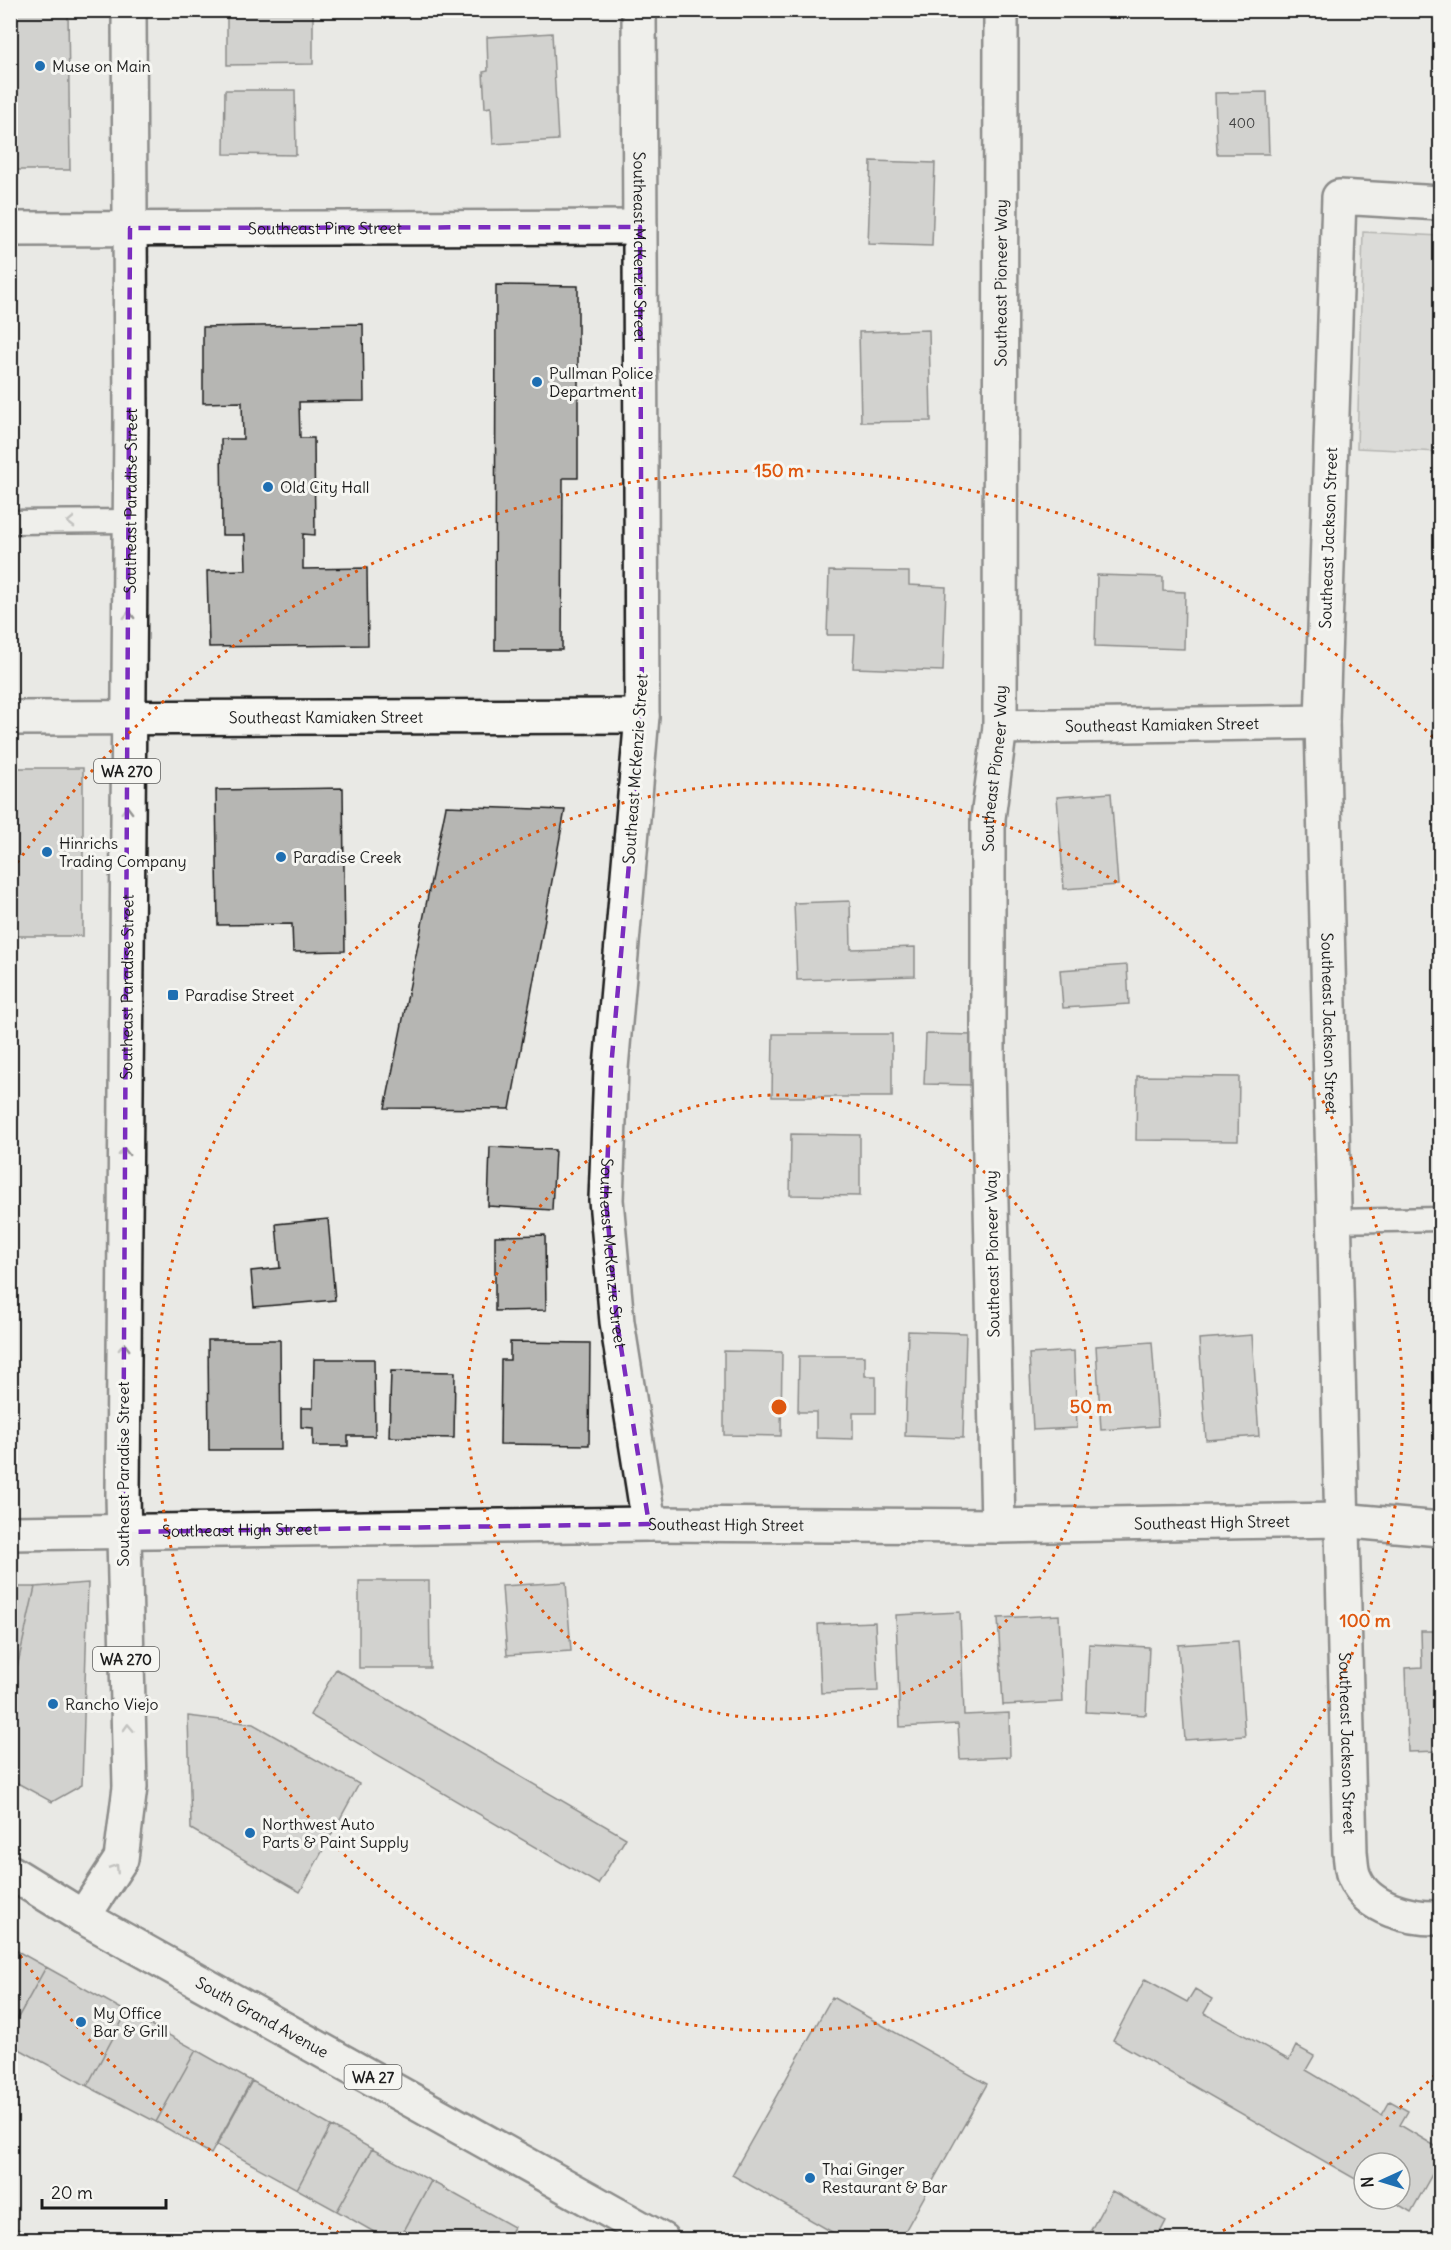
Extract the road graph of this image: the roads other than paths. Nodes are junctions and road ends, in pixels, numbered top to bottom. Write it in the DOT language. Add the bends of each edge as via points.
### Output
graph roads {
  1 [pos="129,10"];
  2 [pos="639,10"];
  3 [pos="1000,10"];
  4 [pos="1440,203"];
  5 [pos="640,227"];
  6 [pos="130,228"];
  7 [pos="10,229"];
  8 [pos="129,521"];
  9 [pos="10,522"];
  10 [pos="642,716"];
  11 [pos="10,718"];
  12 [pos="127,718"];
  13 [pos="1323,722"];
  14 [pos="1000,727"];
  15 [pos="1440,1219"];
  16 [pos="1334,1221"];
  17 [pos="1340,1520"];
  18 [pos="649,1524"];
  19 [pos="998,1526"];
  20 [pos="1440,1529"];
  21 [pos="123,1532"];
  22 [pos="10,1533"];
  23 [pos="10,1872"];
  24 [pos="83,1917"];
  25 [pos="1440,1918"];
  26 [pos="662,2240"];
  1 -- 6 [label="street, Southeast Paradise Street / WA 270"];
  2 -- 5 [label="street, Southeast McKenzie Street"];
  3 -- 14 [label="street, Southeast Pioneer Way"];
  4 -- 13 [label="street, Southeast Jackson Street" via="1339,197"];
  5 -- 6 [label="street, Southeast Pine Street"];
  5 -- 10 [label="street, Southeast McKenzie Street"];
  6 -- 7 [label="street, Southeast Pine Street"];
  6 -- 8 [label="street, Southeast Paradise Street / WA 270"];
  8 -- 9 [label="lane, one-way"];
  12 -- 8 [label="street, Southeast Paradise Street / WA 270, one-way"];
  10 -- 12 [label="street, Southeast Kamiaken Street"];
  10 -- 18 [label="street, Southeast McKenzie Street" via="612,1068 606,1200 617,1322"];
  11 -- 12 [label="street, Southeast Kamiaken Street"];
  21 -- 12 [label="street, Southeast Paradise Street / WA 270, one-way"];
  13 -- 14 [label="street, Southeast Kamiaken Street"];
  13 -- 16 [label="street, Southeast Jackson Street"];
  14 -- 19 [label="street, Southeast Pioneer Way" via="988,818 988,1066"];
  15 -- 16 [label="lane"];
  16 -- 17 [label="street, Southeast Jackson Street"];
  17 -- 19 [label="street, Southeast High Street"];
  17 -- 20 [label="street, Southeast High Street"];
  17 -- 25 [label="street, Southeast Jackson Street" via="1350,1851 1355,1880 1374,1901 1403,1915"];
  18 -- 19 [label="street, Southeast High Street"];
  18 -- 21 [label="street, Southeast High Street"];
  21 -- 22 [label="street, Southeast High Street"];
  24 -- 21 [label="street, Southeast Paradise Street / WA 270, one-way" via="121,1859 130,1787"];
  23 -- 24 [label="street, WA 27"];
  24 -- 26 [label="street, South Grand Avenue / WA 27"];
}
